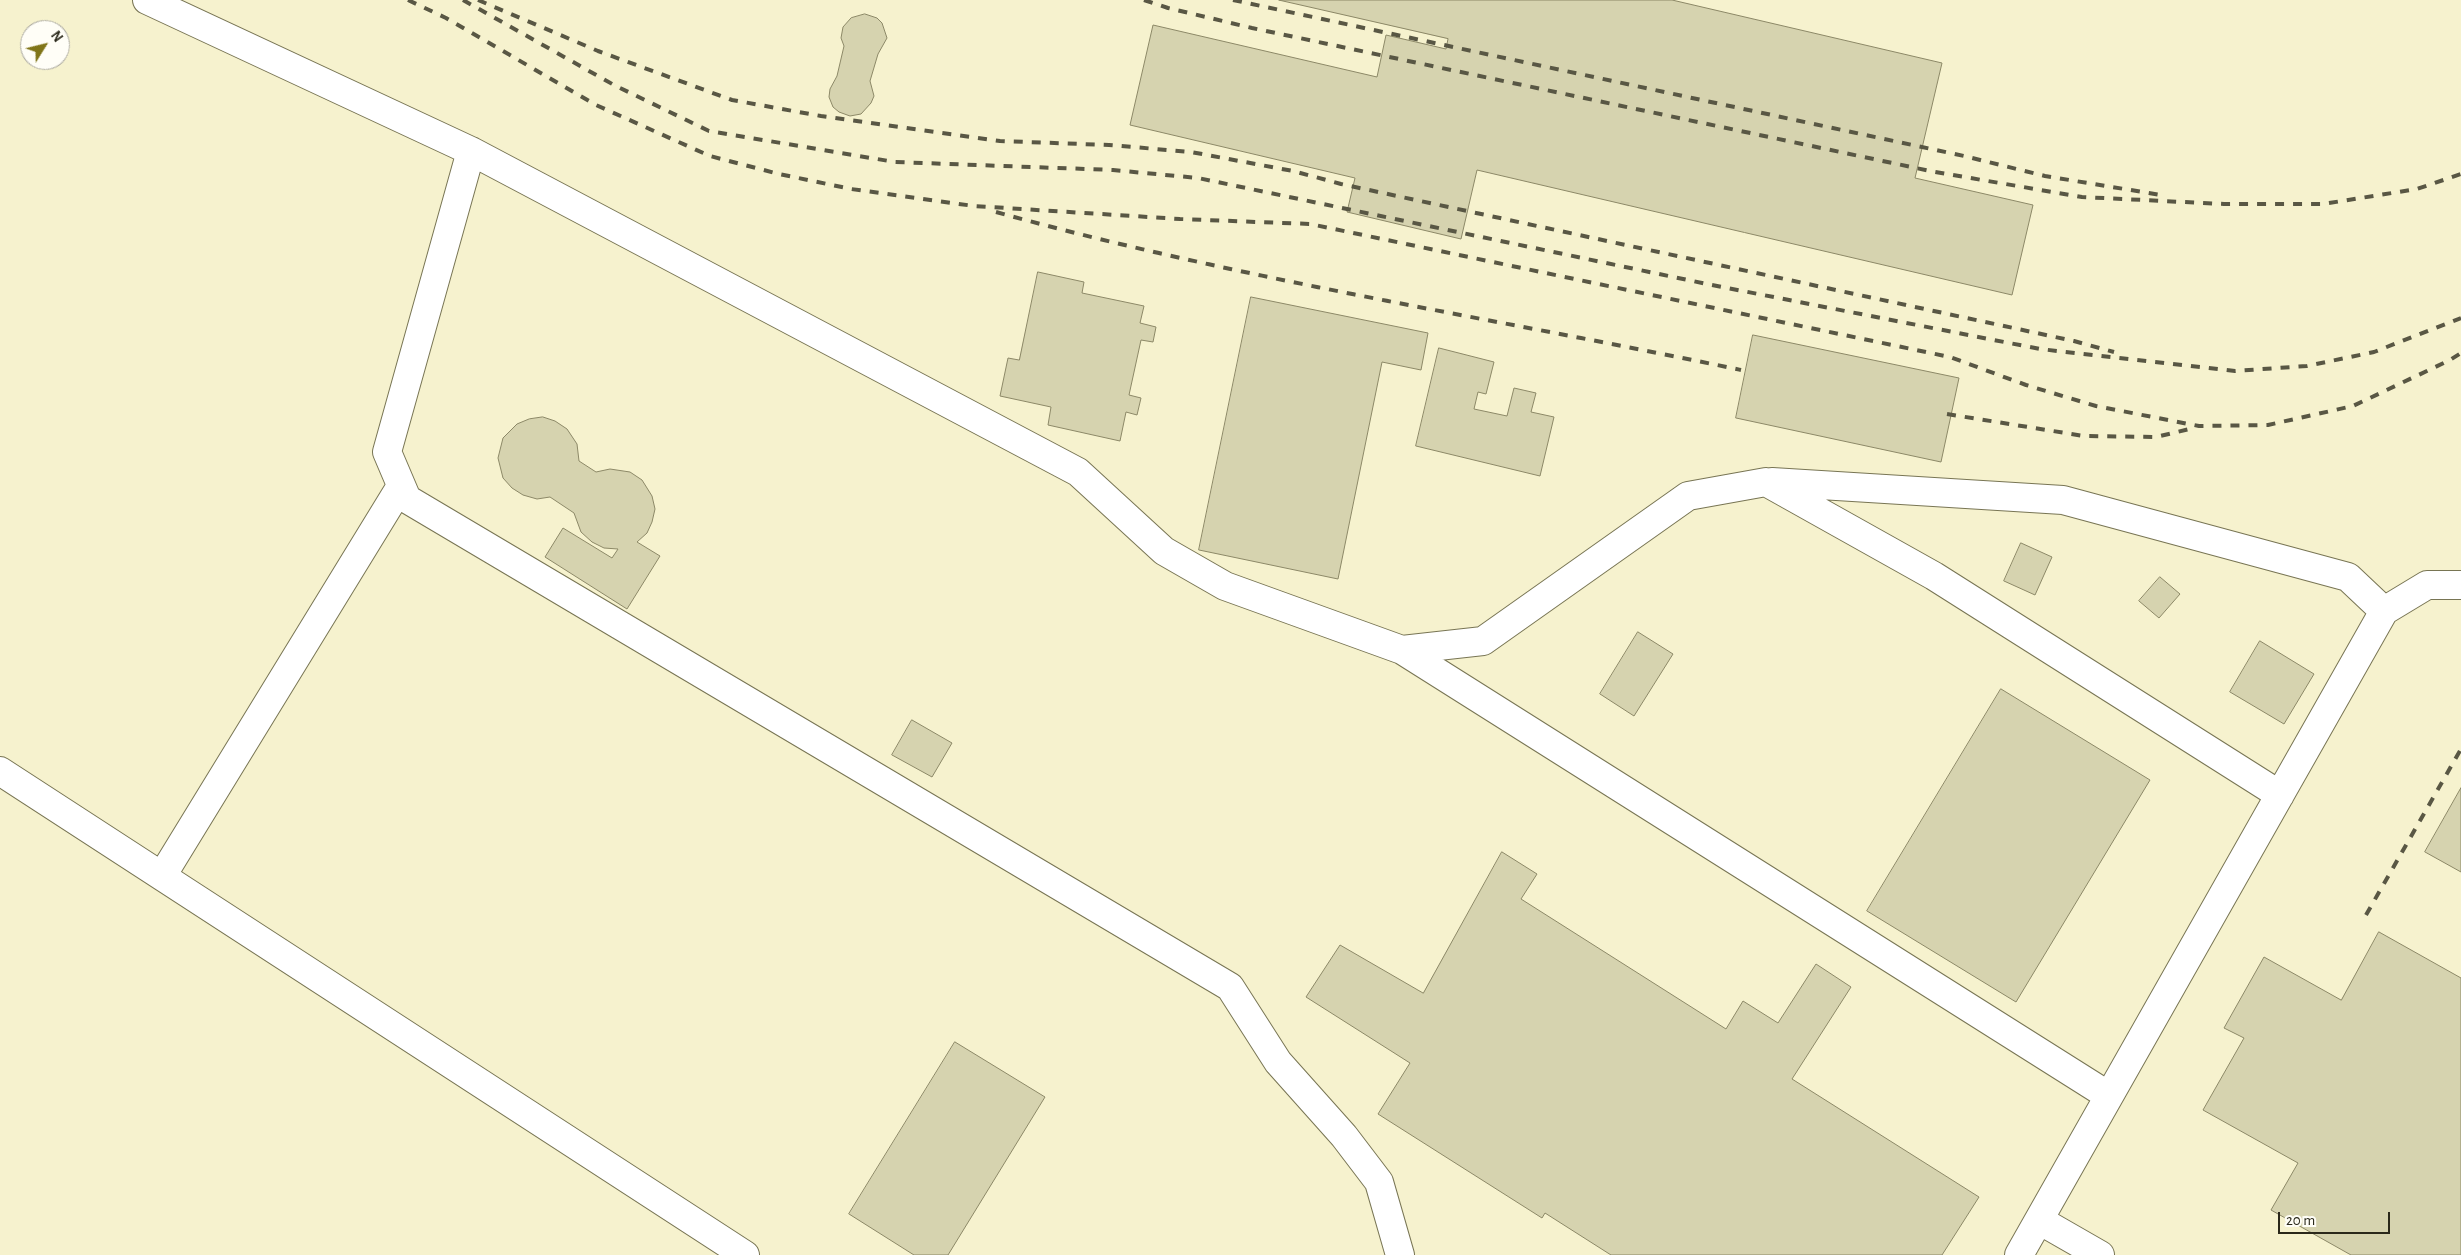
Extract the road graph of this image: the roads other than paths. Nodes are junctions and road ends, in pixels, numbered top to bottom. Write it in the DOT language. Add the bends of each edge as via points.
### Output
graph roads {
  1 [pos="147,0"];
  2 [pos="471,151"];
  3 [pos="1766,482"];
  4 [pos="401,486"];
  5 [pos="2461,585"];
  6 [pos="2384,611"];
  7 [pos="1402,650"];
  8 [pos="0,770"];
  9 [pos="2280,795"];
  10 [pos="162,876"];
  11 [pos="2109,1096"];
  12 [pos="2039,1220"];
  13 [pos="745,1255"];
  14 [pos="1400,1255"];
  15 [pos="2019,1255"];
  16 [pos="2100,1255"];
  1 -- 2 [label="lane"];
  2 -- 4 [label="lane" via="387,452"];
  2 -- 7 [label="lane" via="1078,472 1164,551 1225,586"];
  3 -- 6 [label="lane" via="2063,500 2348,577"];
  3 -- 7 [label="lane" via="1688,496 1483,640"];
  3 -- 9 [label="lane" via="1934,576"];
  4 -- 10 [label="lane"];
  4 -- 14 [label="lane" via="407,499 1230,987 1278,1062 1344,1136 1379,1182"];
  5 -- 6 [label="lane" via="2427,585"];
  6 -- 9 [label="lane"];
  7 -- 11 [label="lane"];
  8 -- 10 [label="lane"];
  9 -- 11 [label="lane"];
  10 -- 13 [label="lane"];
  11 -- 12 [label="lane"];
  12 -- 15 [label="lane"];
  12 -- 16 [label="lane"];
}
